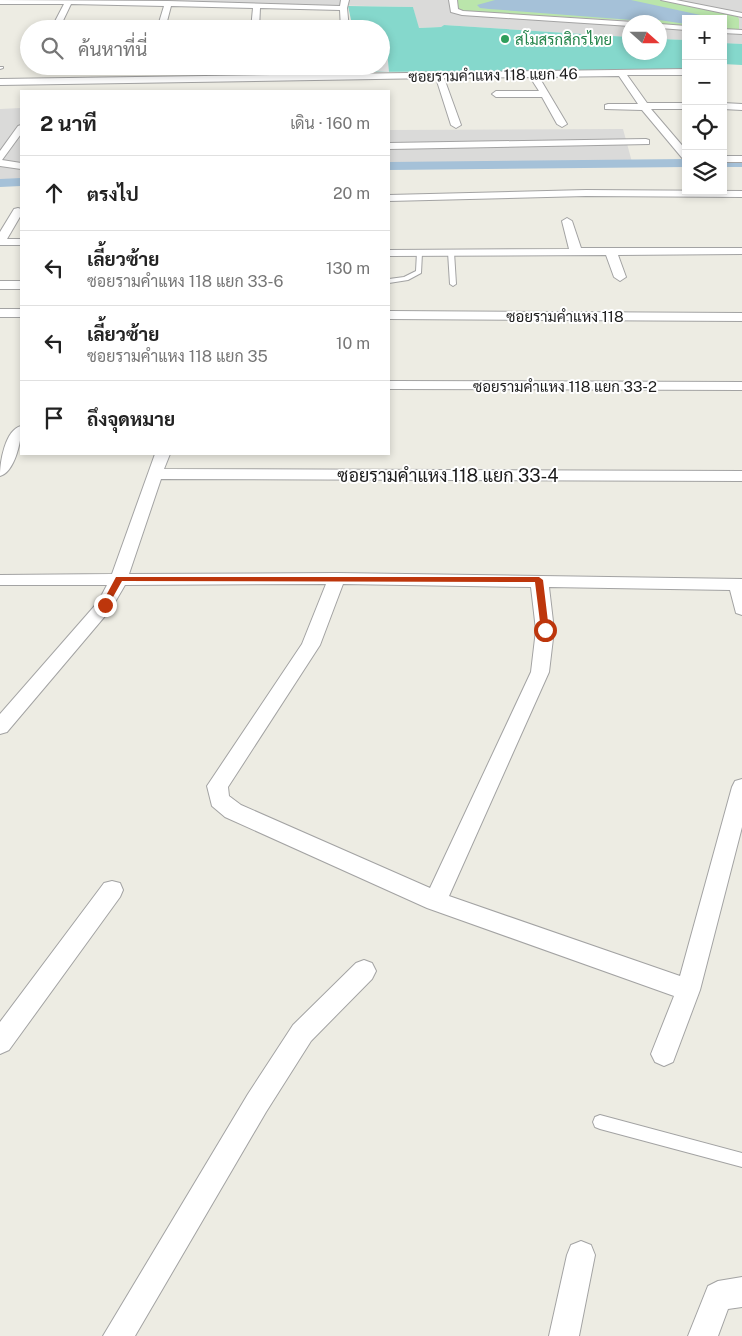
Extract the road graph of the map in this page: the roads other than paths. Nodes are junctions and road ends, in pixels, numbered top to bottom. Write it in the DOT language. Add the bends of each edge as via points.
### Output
graph roads {
  1 [pos="453,0"];
  2 [pos="665,0"];
  3 [pos="18,1"];
  4 [pos="69,1"];
  5 [pos="0,2"];
  6 [pos="168,3"];
  7 [pos="344,4"];
  8 [pos="257,5"];
  9 [pos="742,15"];
  10 [pos="60,20"];
  11 [pos="163,20"];
  12 [pos="255,20"];
  13 [pos="345,20"];
  14 [pos="622,23"];
  15 [pos="667,27"];
  16 [pos="682,28"];
  17 [pos="727,31"];
  18 [pos="742,32"];
  19 [pos="682,72"];
  20 [pos="622,73"];
  21 [pos="533,74"];
  22 [pos="251,75"];
  23 [pos="439,75"];
  24 [pos="351,77"];
  25 [pos="251,78"];
  26 [pos="0,82"];
  27 [pos="496,94"];
  28 [pos="544,94"];
  29 [pos="682,106"];
  30 [pos="727,106"];
  31 [pos="608,107"];
  32 [pos="645,107"];
  33 [pos="742,107"];
  34 [pos="562,124"];
  35 [pos="456,125"];
  36 [pos="20,129"];
  37 [pos="544,132"];
  38 [pos="465,141"];
  39 [pos="548,142"];
  40 [pos="646,142"];
  41 [pos="390,146"];
  42 [pos="682,152"];
  43 [pos="551,157"];
  44 [pos="0,158"];
  45 [pos="467,158"];
  46 [pos="727,159"];
  47 [pos="742,159"];
  48 [pos="0,163"];
  49 [pos="20,166"];
  50 [pos="742,194"];
  51 [pos="390,198"];
  52 [pos="0,211"];
  53 [pos="20,211"];
  54 [pos="567,221"];
  55 [pos="5,223"];
  56 [pos="0,242"];
  57 [pos="20,242"];
  58 [pos="419,252"];
  59 [pos="451,252"];
  60 [pos="576,252"];
  61 [pos="610,252"];
  62 [pos="742,252"];
  63 [pos="390,253"];
  64 [pos="620,277"];
  65 [pos="390,281"];
  66 [pos="453,284"];
  67 [pos="0,285"];
  68 [pos="20,285"];
  69 [pos="0,312"];
  70 [pos="20,313"];
  71 [pos="390,315"];
  72 [pos="742,317"];
  73 [pos="390,385"];
  74 [pos="742,386"];
  75 [pos="20,432"];
  76 [pos="162,455"];
  77 [pos="0,471"];
  78 [pos="154,474"];
  79 [pos="742,476"];
  80 [pos="337,578"];
  81 [pos="119,579"];
  82 [pos="0,580"];
  83 [pos="539,580"];
  84 [pos="739,585"];
  85 [pos="742,609"];
  86 [pos="0,728"];
  87 [pos="742,787"];
  88 [pos="112,890"];
  89 [pos="435,901"];
  90 [pos="364,971"];
  91 [pos="688,990"];
  92 [pos="0,1042"];
  93 [pos="664,1054"];
  94 [pos="600,1122"];
  95 [pos="742,1160"];
  96 [pos="580,1255"];
  97 [pos="742,1292"];
  98 [pos="118,1336"];
  99 [pos="564,1336"];
  100 [pos="703,1336"];
  1 -- 14 [label="street" via="454,10 462,13"];
  2 -- 9 [label="street"];
  3 -- 4 [label="street"];
  3 -- 5 [label="street"];
  4 -- 6 [label="street"];
  4 -- 10 [label="street"];
  6 -- 8 [label="street"];
  6 -- 11 [label="street"];
  7 -- 8 [label="street"];
  7 -- 13 [label="street"];
  8 -- 12 [label="street"];
  15 -- 16 [label="street"];
  17 -- 18 [label="street"];
  19 -- 20 [label="street, ซอยรามคำแหง 118 แยก 46"];
  20 -- 21 [label="street, ซอยรามคำแหง 118 แยก 46"];
  20 -- 32 [label="street"];
  21 -- 23 [label="street, ซอยรามคำแหง 118 แยก 46"];
  21 -- 28 [label="street"];
  22 -- 25 [label="street"];
  23 -- 24 [label="street, ซอยรามคำแหง 118 แยก 46"];
  23 -- 35 [label="street"];
  24 -- 25 [label="street, ซอยรามคำแหง 118 แยก 46"];
  25 -- 26 [label="street, ซอยรามคำแหง 118 แยก 46" via="22,78"];
  27 -- 28 [label="street"];
  28 -- 34 [label="street"];
  29 -- 32 [label="street"];
  30 -- 33 [label="street"];
  31 -- 32 [label="street"];
  32 -- 42 [label="street"];
  36 -- 44 [label="street"];
  37 -- 39 [label="street"];
  38 -- 39 [label="street"];
  38 -- 41 [label="street"];
  38 -- 45 [label="street"];
  39 -- 40 [label="street"];
  39 -- 43 [label="street"];
  46 -- 47 [label="street"];
  48 -- 49 [label="street"];
  50 -- 51 [label="street" via="586,193"];
  52 -- 53 [label="street"];
  53 -- 55 [label="street"];
  54 -- 60 [label="street"];
  55 -- 56 [label="street"];
  56 -- 57 [label="street"];
  58 -- 59 [label="street"];
  58 -- 63 [label="street"];
  58 -- 65 [label="lane" via="419,272 406,279"];
  59 -- 60 [label="street"];
  59 -- 66 [label="lane"];
  60 -- 61 [label="street"];
  61 -- 62 [label="street"];
  61 -- 64 [label="street"];
  67 -- 68 [label="street"];
  69 -- 70 [label="street"];
  71 -- 72 [label="street, ซอยรามคำแหง 118"];
  73 -- 74 [label="street, ซอยรามคำแหง 118 แยก 33-2"];
  75 -- 77 [label="street"];
  76 -- 78 [label="street"];
  78 -- 79 [label="street, ซอยรามคำแหง 118 แยก 33-4"];
  78 -- 81 [label="street"];
  80 -- 81 [label="street"];
  80 -- 83 [label="street"];
  80 -- 89 [label="street" via="311,645 217,786 219,800 234,811"];
  81 -- 82 [label="street"];
  81 -- 86 [label="street" via="105,605 86,629"];
  83 -- 84 [label="street"];
  83 -- 89 [label="street" via="545,630 540,672"];
  84 -- 85 [label="street"];
  87 -- 91 [label="street"];
  88 -- 92 [label="street"];
  89 -- 91 [label="street"];
  90 -- 98 [label="street" via="302,1033"];
  91 -- 93 [label="street"];
  94 -- 95 [label="lane"];
  96 -- 99 [label="street"];
  97 -- 100 [label="street" via="718,1296"];
}
